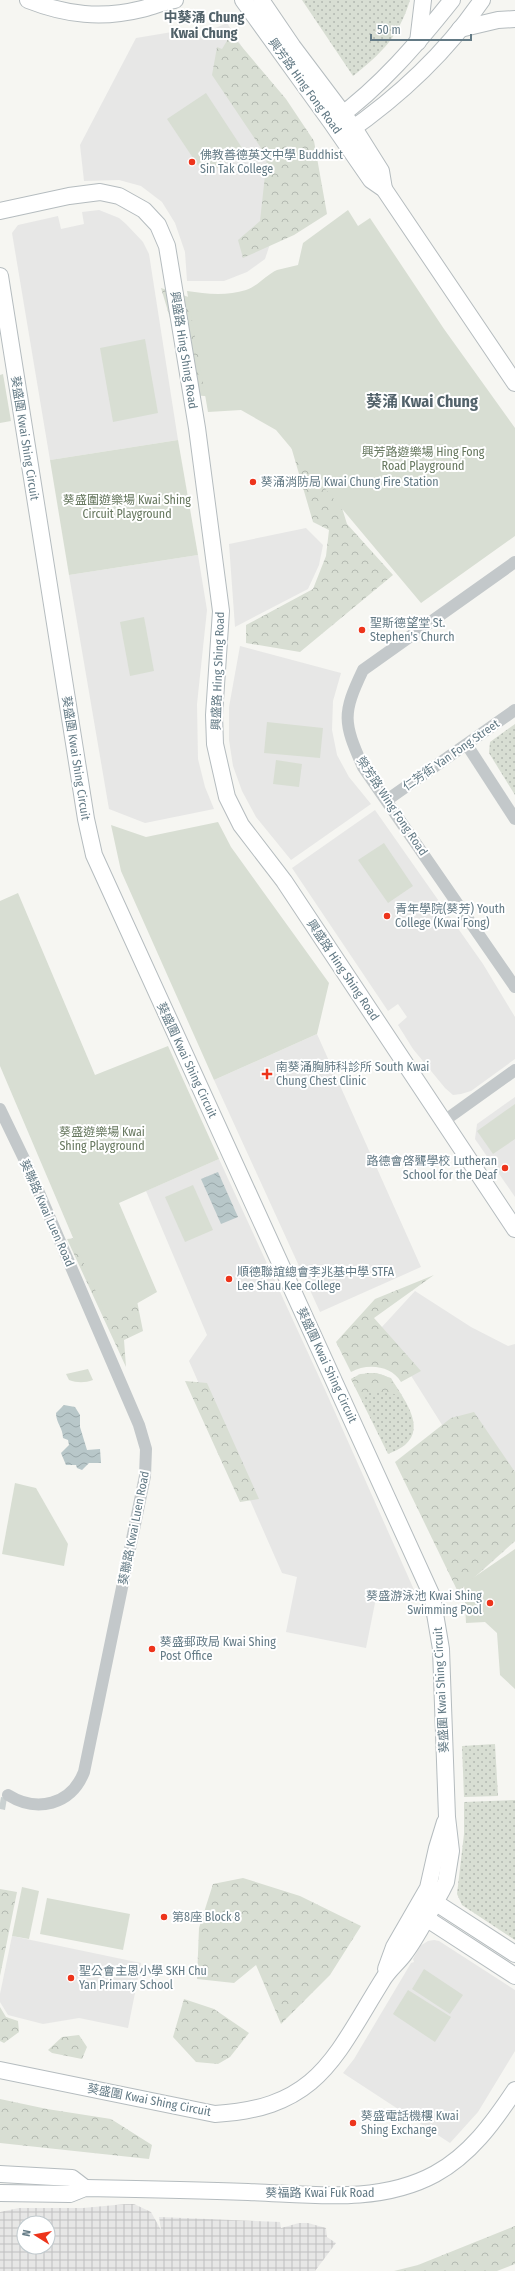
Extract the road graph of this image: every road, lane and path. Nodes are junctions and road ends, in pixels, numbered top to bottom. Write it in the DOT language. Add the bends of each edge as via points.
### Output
graph roads {
  1 [pos="28,0"];
  2 [pos="243,0"];
  3 [pos="261,0"];
  4 [pos="423,0"];
  5 [pos="452,0"];
  6 [pos="482,0"];
  7 [pos="170,1"];
  8 [pos="515,19"];
  9 [pos="460,29"];
  10 [pos="418,42"];
  11 [pos="338,118"];
  12 [pos="348,132"];
  13 [pos="0,211"];
  14 [pos="0,276"];
  15 [pos="515,383"];
  16 [pos="515,563"];
  17 [pos="515,710"];
  18 [pos="467,745"];
  19 [pos="387,800"];
  20 [pos="515,819"];
  21 [pos="515,987"];
  22 [pos="515,1070"];
  23 [pos="0,1109"];
  24 [pos="444,1121"];
  25 [pos="515,1229"];
  26 [pos="7,1800"];
  27 [pos="430,1899"];
  28 [pos="421,1915"];
  29 [pos="515,1954"];
  30 [pos="515,1976"];
  31 [pos="0,2070"];
  32 [pos="515,2090"];
  33 [pos="0,2174"];
  34 [pos="85,2188"];
  35 [pos="0,2193"];
  1 -- 7 [label="street" via="59,11 97,16 142,9"];
  2 -- 11 [label="street, 興芳路 Hing Fong Road"];
  3 -- 11 [label="street, 興芳路 Hing Fong Road"];
  4 -- 10 [label="street"];
  5 -- 10 [label="street"];
  6 -- 9 [label="street"];
  8 -- 9 [label="street" via="498,20"];
  9 -- 12 [label="street" via="422,72"];
  10 -- 11 [label="street" via="395,67"];
  11 -- 12 [label="street, 興芳路 Hing Fong Road"];
  12 -- 15 [label="street, 興芳路 Hing Fong Road" via="381,171 384,189"];
  13 -- 24 [label="street, 興盛路 Hing Shing Road" via="100,192 119,196 144,210 158,225 167,246 197,428 221,611 214,715 215,744 227,797 241,825 280,876"];
  14 -- 27 [label="street, 葵盛圍 Kwai Shing Circuit" via="86,819 94,855 432,1596 441,1649 447,1817 451,1851 446,1882"];
  16 -- 19 [label="street, 榮芳路 Wing Fong Road" via="363,670 346,716 351,742 363,767"];
  17 -- 18 [label="street, 仁芳街 Yan Fong Street"];
  18 -- 19 [label="street, 仁芳街 Yan Fong Street"];
  18 -- 20 [label="street"];
  19 -- 21 [label="street, 榮芳路 Wing Fong Road"];
  22 -- 24 [label="street"];
  23 -- 26 [label="street, 葵聯路 Kwai Luen Road" via="28,1167 139,1425 146,1449 145,1476 84,1772 79,1784 53,1803 32,1805"];
  24 -- 25 [label="street, 興盛路 Hing Shing Road"];
  27 -- 28 [label="street, 葵盛圍 Kwai Shing Circuit"];
  27 -- 29 [label="street"];
  28 -- 30 [label="street"];
  28 -- 31 [label="street, 葵盛圍 Kwai Shing Circuit" via="405,1953 383,1978 338,2054 307,2085 287,2098 264,2107 215,2114"];
  32 -- 34 [label="street, 葵福路 Kwai Fuk Road" via="495,2121 456,2161 435,2174 389,2192 335,2194"];
  33 -- 34 [label="street" via="72,2178"];
  34 -- 35 [label="street, 葵福路 Kwai Fuk Road" via="70,2194"];
}
